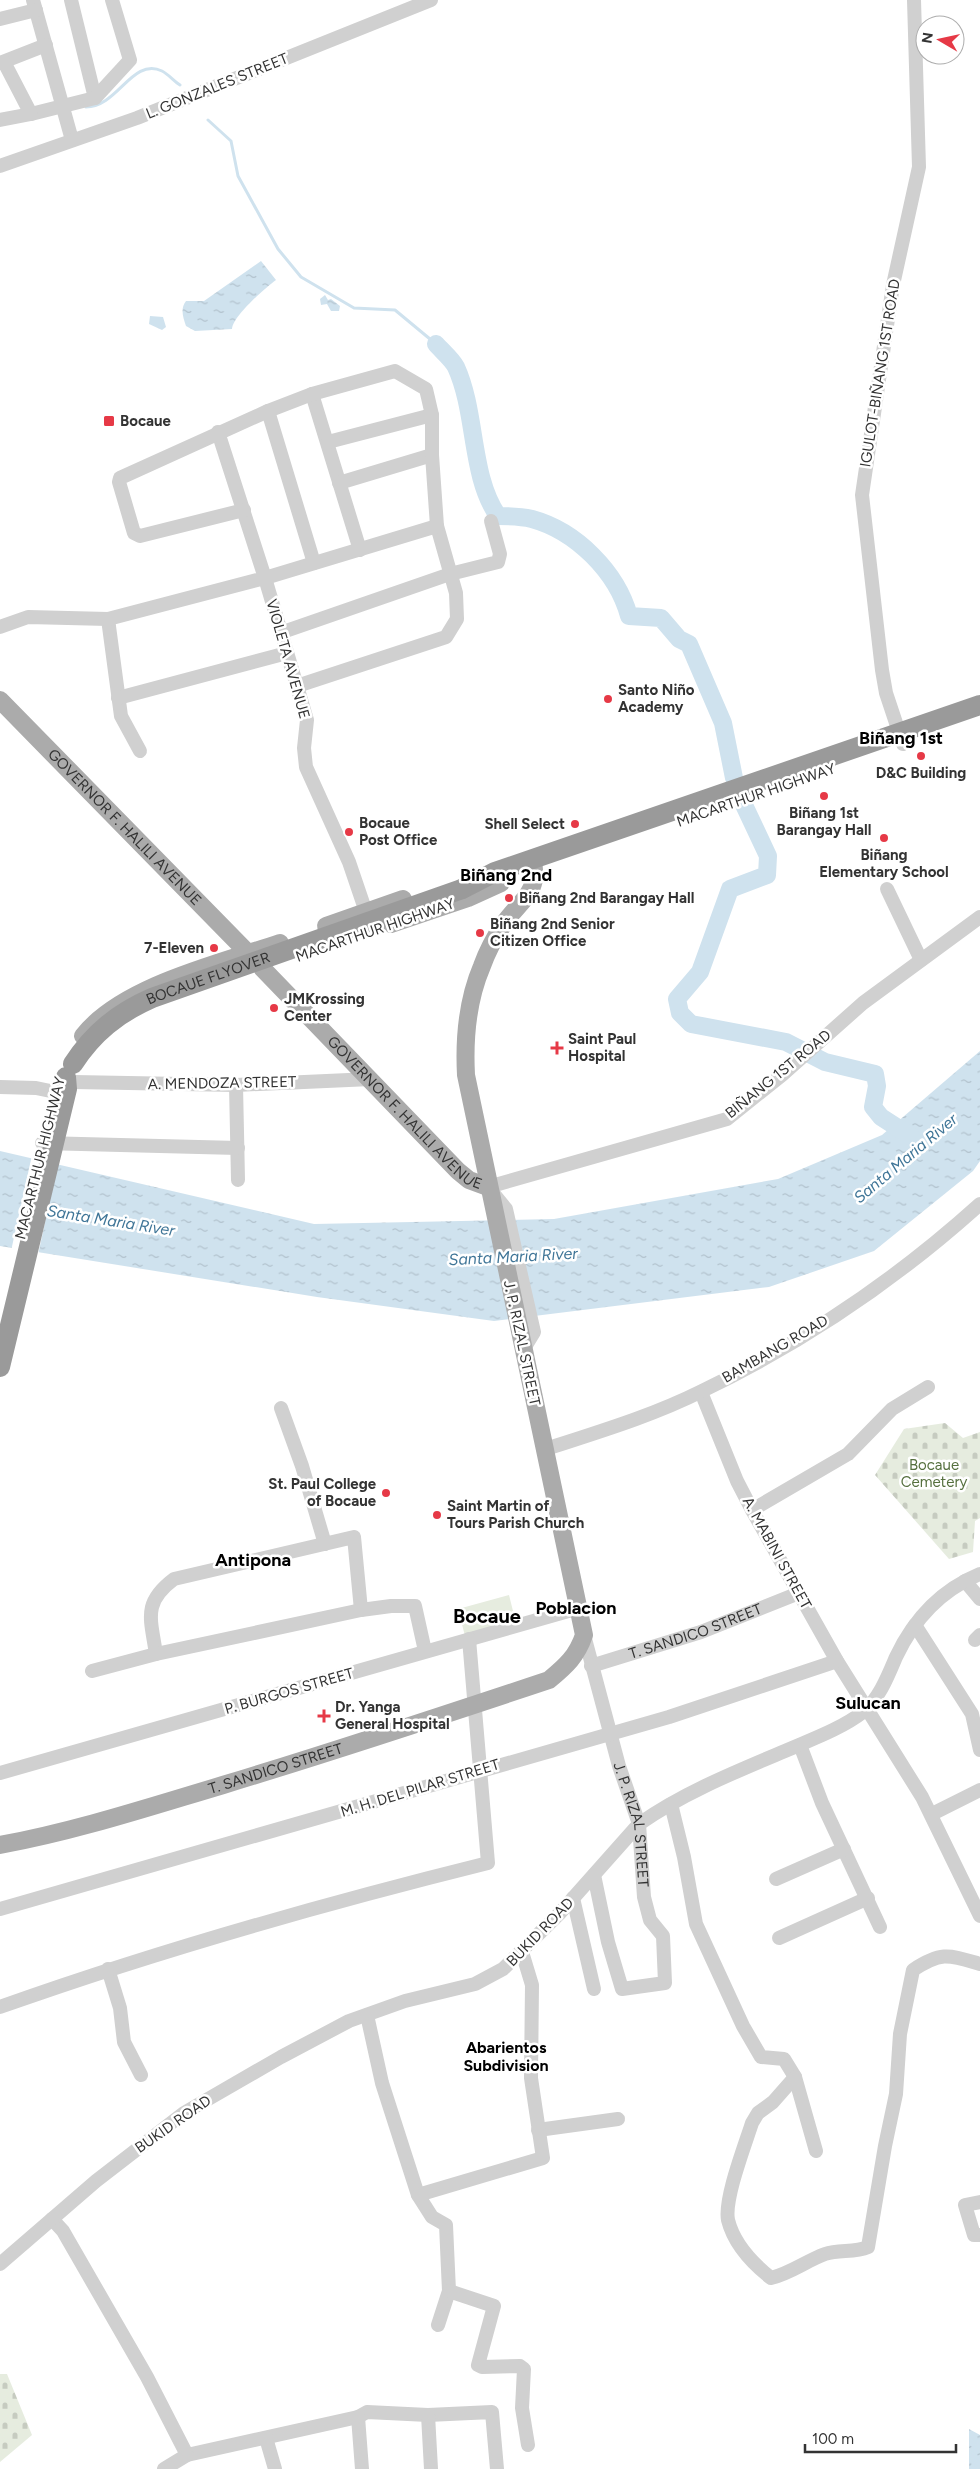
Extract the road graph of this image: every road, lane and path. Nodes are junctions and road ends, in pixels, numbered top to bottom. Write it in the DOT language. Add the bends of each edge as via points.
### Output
graph roads {
  1 [pos="71,0"];
  2 [pos="112,0"];
  3 [pos="431,0"];
  4 [pos="914,0"];
  5 [pos="34,5"];
  6 [pos="0,19"];
  7 [pos="46,45"];
  8 [pos="2,63"];
  9 [pos="95,98"];
  10 [pos="63,105"];
  11 [pos="30,114"];
  12 [pos="0,120"];
  13 [pos="72,140"];
  14 [pos="0,166"];
  15 [pos="312,394"];
  16 [pos="268,411"];
  17 [pos="432,415"];
  18 [pos="218,432"];
  19 [pos="328,442"];
  20 [pos="432,455"];
  21 [pos="340,483"];
  22 [pos="244,510"];
  23 [pos="492,521"];
  24 [pos="437,526"];
  25 [pos="360,550"];
  26 [pos="314,563"];
  27 [pos="450,574"];
  28 [pos="265,578"];
  29 [pos="108,619"];
  30 [pos="0,627"];
  31 [pos="280,633"];
  32 [pos="287,654"];
  33 [pos="297,686"];
  34 [pos="118,698"];
  35 [pos="0,700"];
  36 [pos="980,705"];
  37 [pos="980,715"];
  38 [pos="901,738"];
  39 [pos="140,751"];
  40 [pos="534,865"];
  41 [pos="498,878"];
  42 [pos="887,889"];
  43 [pos="366,912"];
  44 [pos="980,917"];
  45 [pos="248,954"];
  46 [pos="921,960"];
  47 [pos="262,968"];
  48 [pos="371,1079"];
  49 [pos="66,1084"];
  50 [pos="236,1085"];
  51 [pos="0,1087"];
  52 [pos="47,1146"];
  53 [pos="238,1148"];
  54 [pos="238,1180"];
  55 [pos="488,1187"];
  56 [pos="980,1204"];
  57 [pos="20,1261"];
  58 [pos="0,1314"];
  59 [pos="0,1367"];
  60 [pos="928,1387"];
  61 [pos="701,1392"];
  62 [pos="281,1408"];
  63 [pos="546,1449"];
  64 [pos="752,1510"];
  65 [pos="325,1544"];
  66 [pos="980,1574"];
  67 [pos="965,1581"];
  68 [pos="799,1593"];
  69 [pos="980,1599"];
  70 [pos="579,1608"];
  71 [pos="361,1610"];
  72 [pos="915,1625"];
  73 [pos="584,1636"];
  74 [pos="469,1639"];
  75 [pos="425,1652"];
  76 [pos="156,1654"];
  77 [pos="837,1661"];
  78 [pos="591,1666"];
  79 [pos="92,1672"];
  80 [pos="476,1704"];
  81 [pos="868,1708"];
  82 [pos="976,1713"];
  83 [pos="611,1733"];
  84 [pos="800,1745"];
  85 [pos="980,1750"];
  86 [pos="480,1770"];
  87 [pos="0,1773"];
  88 [pos="980,1790"];
  89 [pos="671,1804"];
  90 [pos="932,1814"];
  91 [pos="639,1824"];
  92 [pos="0,1845"];
  93 [pos="844,1849"];
  94 [pos="594,1875"];
  95 [pos="776,1879"];
  96 [pos="573,1898"];
  97 [pos="868,1898"];
  98 [pos="0,1909"];
  99 [pos="980,1916"];
  100 [pos="880,1926"];
  101 [pos="778,1938"];
  102 [pos="522,1952"];
  103 [pos="980,1964"];
  104 [pos="108,1970"];
  105 [pos="594,1989"];
  106 [pos="0,2008"];
  107 [pos="367,2015"];
  108 [pos="141,2075"];
  109 [pos="795,2076"];
  110 [pos="618,2118"];
  111 [pos="538,2130"];
  112 [pos="816,2151"];
  113 [pos="418,2195"];
  114 [pos="980,2202"];
  115 [pos="52,2219"];
  116 [pos="980,2235"];
  117 [pos="0,2264"];
  118 [pos="449,2291"];
  119 [pos="438,2325"];
  120 [pos="428,2415"];
  121 [pos="358,2417"];
  122 [pos="266,2438"];
  123 [pos="528,2445"];
  124 [pos="187,2455"];
  125 [pos="164,2469"];
  126 [pos="275,2469"];
  127 [pos="362,2469"];
  128 [pos="431,2469"];
  129 [pos="497,2469"];
  1 -- 9 [label="street"];
  2 -- 9 [label="street" via="130,60"];
  3 -- 13 [label="street, L. GONZALES STREET" via="137,118"];
  4 -- 38 [label="street, IGULOT-BIÑANG 1ST ROAD" via="919,167 894,285 862,495 882,670"];
  5 -- 6 [label="street"];
  5 -- 7 [label="street"];
  7 -- 8 [label="street"];
  7 -- 10 [label="street"];
  8 -- 11 [label="street"];
  9 -- 10 [label="street"];
  10 -- 11 [label="street"];
  10 -- 13 [label="street"];
  11 -- 12 [label="street"];
  13 -- 14 [label="street, L. GONZALES STREET"];
  15 -- 16 [label="street"];
  15 -- 17 [label="street" via="395,371 426,389"];
  15 -- 19 [label="street"];
  16 -- 18 [label="street"];
  16 -- 26 [label="street"];
  17 -- 19 [label="street"];
  17 -- 20 [label="street"];
  18 -- 22 [label="street, VIOLETA AVENUE"];
  18 -- 22 [label="street" via="120,478 118,486 134,533 140,536"];
  19 -- 21 [label="street"];
  20 -- 21 [label="street"];
  20 -- 24 [label="street"];
  21 -- 25 [label="street"];
  22 -- 28 [label="street, VIOLETA AVENUE"];
  23 -- 27 [label="street" via="500,558 498,562"];
  24 -- 25 [label="street"];
  24 -- 27 [label="street"];
  25 -- 26 [label="street"];
  26 -- 28 [label="street"];
  27 -- 31 [label="street"];
  27 -- 33 [label="street" via="456,593 458,619 446,637"];
  28 -- 29 [label="street"];
  28 -- 31 [label="street, VIOLETA AVENUE"];
  29 -- 30 [label="street" via="28,617"];
  29 -- 34 [label="street"];
  31 -- 32 [label="street, VIOLETA AVENUE"];
  32 -- 33 [label="street, VIOLETA AVENUE"];
  32 -- 34 [label="street"];
  33 -- 43 [label="street, VIOLETA AVENUE" via="307,720 306,767 349,862"];
  34 -- 39 [label="street" via="121,716"];
  35 -- 45 [label="main road, GOVERNOR F. HALILI AVENUE"];
  36 -- 38 [label="highway, MACARTHUR HIGHWAY"];
  37 -- 38 [label="highway, MACARTHUR HIGHWAY"];
  38 -- 40 [label="highway, MACARTHUR HIGHWAY"];
  40 -- 41 [label="highway, MACARTHUR HIGHWAY"];
  40 -- 55 [label="main road, J. P. RIZAL STREET" via="530,891 504,924 486,957 466,1024 466,1075"];
  41 -- 43 [label="main road, MACARTHUR HIGHWAY" via="461,880"];
  41 -- 47 [label="main road, MACARTHUR HIGHWAY" via="468,898"];
  41 -- 49 [label="highway, BOCAUE FLYOVER, bridge" via="284,950 140,1004 101,1030 84,1048"];
  42 -- 46 [label="street"];
  43 -- 45 [label="main road, MACARTHUR HIGHWAY"];
  44 -- 46 [label="street, BIÑANG 1ST ROAD"];
  45 -- 49 [label="main road, MACARTHUR HIGHWAY" via="140,992 104,1014 88,1029 68,1057 59,1076"];
  46 -- 55 [label="street, BIÑANG 1ST ROAD" via="864,1003 727,1118"];
  47 -- 48 [label="main road, GOVERNOR F. HALILI AVENUE"];
  47 -- 49 [label="main road, MACARTHUR HIGHWAY" via="177,998 132,1018 99,1044"];
  48 -- 50 [label="street, A. MENDOZA STREET"];
  48 -- 55 [label="main road, GOVERNOR F. HALILI AVENUE" via="458,1171 469,1180"];
  49 -- 50 [label="street, A. MENDOZA STREET"];
  49 -- 51 [label="street, A. MENDOZA STREET"];
  49 -- 52 [label="highway, MACARTHUR HIGHWAY"];
  50 -- 53 [label="street"];
  52 -- 53 [label="street"];
  52 -- 57 [label="highway, MACARTHUR HIGHWAY"];
  53 -- 54 [label="street"];
  55 -- 63 [label="main road, J. P. RIZAL STREET" via="500,1210"];
  56 -- 61 [label="street, BAMBANG ROAD" via="868,1294"];
  57 -- 58 [label="highway, MACARTHUR HIGHWAY"];
  57 -- 59 [label="highway, MACARTHUR HIGHWAY"];
  60 -- 64 [label="street" via="892,1409 848,1454"];
  61 -- 63 [label="street, BAMBANG ROAD" via="626,1423"];
  61 -- 64 [label="street, A. MABINI STREET"];
  62 -- 65 [label="street"];
  63 -- 70 [label="main road, J. P. RIZAL STREET"];
  64 -- 68 [label="street, A. MABINI STREET"];
  65 -- 71 [label="street" via="354,1537"];
  65 -- 76 [label="street" via="174,1579 153,1600 151,1616"];
  66 -- 67 [label="street, BUKID ROAD"];
  67 -- 69 [label="street"];
  67 -- 72 [label="street, BUKID ROAD" via="936,1600"];
  68 -- 77 [label="street, A. MABINI STREET"];
  68 -- 78 [label="street, T. SANDICO STREET" via="701,1632"];
  70 -- 73 [label="main road, J. P. RIZAL STREET"];
  70 -- 74 [label="street, P. BURGOS STREET"];
  71 -- 75 [label="street" via="415,1606"];
  71 -- 76 [label="street"];
  72 -- 81 [label="street, BUKID ROAD"];
  72 -- 82 [label="street"];
  73 -- 78 [label="street, J. P. RIZAL STREET"];
  73 -- 80 [label="main road, T. SANDICO STREET" via="573,1659 549,1680"];
  74 -- 75 [label="street, P. BURGOS STREET"];
  74 -- 80 [label="street"];
  75 -- 87 [label="street, P. BURGOS STREET"];
  76 -- 79 [label="street"];
  77 -- 81 [label="street, A. MABINI STREET"];
  77 -- 83 [label="street, M. H. DEL PILAR STREET" via="701,1708"];
  78 -- 83 [label="street, J. P. RIZAL STREET"];
  80 -- 86 [label="street"];
  80 -- 92 [label="main road, T. SANDICO STREET" via="115,1818"];
  81 -- 84 [label="street, BUKID ROAD"];
  81 -- 90 [label="street, A. MABINI STREET" via="884,1740"];
  82 -- 85 [label="street"];
  83 -- 86 [label="street, M. H. DEL PILAR STREET"];
  83 -- 91 [label="street, J. P. RIZAL STREET"];
  84 -- 89 [label="street, BUKID ROAD"];
  84 -- 93 [label="street"];
  86 -- 98 [label="street, M. H. DEL PILAR STREET"];
  86 -- 104 [label="street" via="488,1863 224,1934"];
  88 -- 90 [label="street"];
  89 -- 91 [label="street, BUKID ROAD"];
  89 -- 109 [label="street" via="696,1924 718,1974 761,2057 784,2059"];
  90 -- 99 [label="street, A. MABINI STREET"];
  91 -- 94 [label="street, BUKID ROAD"];
  91 -- 94 [label="street, J. P. RIZAL STREET" via="644,1897 650,1920 663,1936 666,1983 622,1989"];
  93 -- 95 [label="street"];
  93 -- 97 [label="street"];
  94 -- 96 [label="street, BUKID ROAD"];
  96 -- 102 [label="street, BUKID ROAD"];
  96 -- 105 [label="street"];
  97 -- 100 [label="street"];
  97 -- 101 [label="street"];
  102 -- 107 [label="street, BUKID ROAD" via="503,1969 475,1984 405,2001"];
  102 -- 111 [label="street" via="532,1985 531,2078"];
  103 -- 109 [label="street" via="954,1957 932,1957 914,1970 900,2034 896,2094 868,2247 827,2254 771,2278 739,2246 728,2219 730,2195 752,2123"];
  104 -- 106 [label="street"];
  104 -- 108 [label="street" via="120,2008 124,2042"];
  107 -- 113 [label="street" via="382,2083"];
  107 -- 115 [label="street, BUKID ROAD" via="349,2021 281,2057 184,2113"];
  109 -- 112 [label="street"];
  110 -- 111 [label="street"];
  111 -- 113 [label="street" via="544,2158"];
  113 -- 118 [label="street" via="432,2217 446,2226"];
  114 -- 116 [label="street" via="965,2205 974,2235"];
  115 -- 117 [label="street, BUKID ROAD"];
  115 -- 124 [label="street" via="63,2231 148,2377"];
  118 -- 119 [label="street"];
  118 -- 123 [label="street" via="494,2306 478,2365 520,2366 524,2369 522,2408"];
  120 -- 121 [label="street" via="367,2412"];
  120 -- 128 [label="street"];
  120 -- 129 [label="street" via="492,2412"];
  121 -- 122 [label="street"];
  121 -- 127 [label="street"];
  122 -- 124 [label="street"];
  122 -- 126 [label="street"];
  124 -- 125 [label="street"];
}
